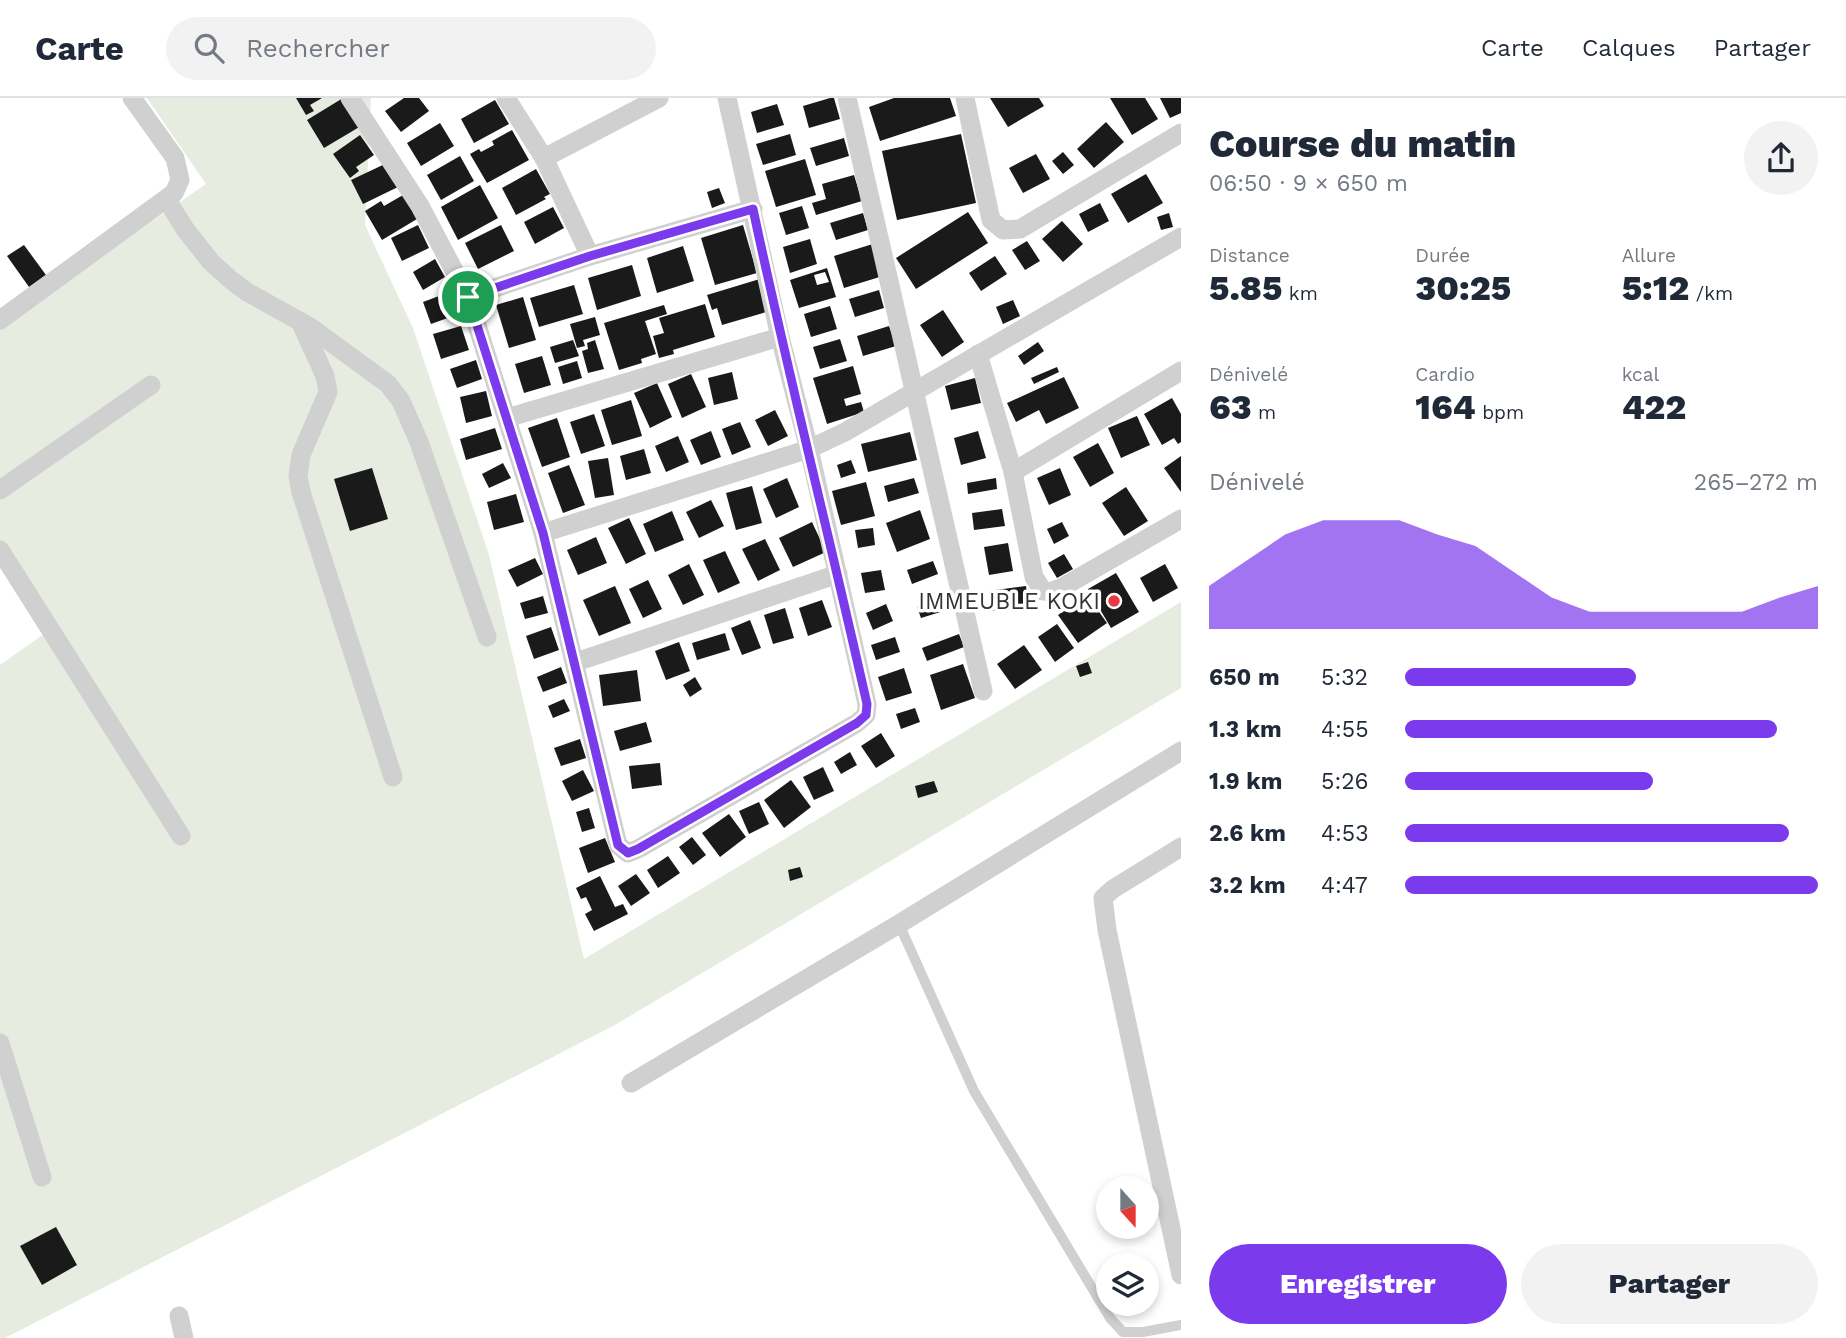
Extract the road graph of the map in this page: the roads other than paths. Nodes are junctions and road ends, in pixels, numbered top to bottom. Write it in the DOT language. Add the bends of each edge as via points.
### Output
graph roads {
  1 [pos="132,98"];
  2 [pos="350,98"];
  3 [pos="506,98"];
  4 [pos="659,98"];
  5 [pos="727,98"];
  6 [pos="847,98"];
  7 [pos="965,98"];
  8 [pos="1181,132"];
  9 [pos="544,158"];
  10 [pos="167,200"];
  11 [pos="753,209"];
  12 [pos="1181,237"];
  13 [pos="590,256"];
  14 [pos="468,297"];
  15 [pos="0,320"];
  16 [pos="299,321"];
  17 [pos="780,337"];
  18 [pos="978,354"];
  19 [pos="1181,371"];
  20 [pos="151,385"];
  21 [pos="914,392"];
  22 [pos="507,418"];
  23 [pos="809,449"];
  24 [pos="1013,472"];
  25 [pos="0,490"];
  26 [pos="1181,519"];
  27 [pos="543,533"];
  28 [pos="0,550"];
  29 [pos="838,574"];
  30 [pos="487,637"];
  31 [pos="576,662"];
  32 [pos="983,691"];
  33 [pos="1180,755"];
  34 [pos="393,777"];
  35 [pos="181,836"];
  36 [pos="1181,847"];
  37 [pos="898,925"];
  38 [pos="0,1043"];
  39 [pos="631,1083"];
  40 [pos="42,1177"];
  41 [pos="1173,1195"];
  42 [pos="1181,1275"];
  43 [pos="179,1316"];
  44 [pos="1181,1325"];
  45 [pos="184,1338"];
  1 -- 10 [label="street" via="179,168 180,180"];
  2 -- 14 [label="street" via="420,206"];
  3 -- 9 [label="street"];
  4 -- 9 [label="street"];
  5 -- 11 [label="street"];
  6 -- 21 [label="street"];
  7 -- 8 [label="street" via="991,219 1003,230 1020,229"];
  9 -- 13 [label="street"];
  10 -- 15 [label="street"];
  10 -- 16 [label="street" via="211,262 247,292"];
  11 -- 13 [label="street"];
  11 -- 17 [label="street"];
  12 -- 18 [label="street"];
  13 -- 14 [label="street"];
  14 -- 22 [label="street"];
  16 -- 30 [label="street" via="388,384 401,401"];
  16 -- 34 [label="street" via="328,392 301,455 301,492"];
  17 -- 22 [label="street"];
  17 -- 23 [label="street"];
  18 -- 21 [label="street"];
  18 -- 24 [label="street"];
  19 -- 24 [label="street"];
  20 -- 25 [label="street"];
  21 -- 23 [label="street"];
  21 -- 32 [label="street"];
  22 -- 27 [label="street"];
  23 -- 27 [label="street"];
  23 -- 29 [label="street"];
  24 -- 26 [label="street" via="1034,577 1049,593"];
  27 -- 31 [label="street"];
  28 -- 35 [label="street"];
  29 -- 31 [label="street"];
  29 -- 31 [label="street" via="866,715 628,853 618,845"];
  33 -- 37 [label="street"];
  36 -- 41 [label="street" via="1102,898"];
  37 -- 39 [label="street"];
  37 -- 44 [label="lane" via="974,1091 1110,1318 1122,1332"];
  38 -- 40 [label="street"];
  41 -- 42 [label="street"];
  43 -- 45 [label="street"];
}
